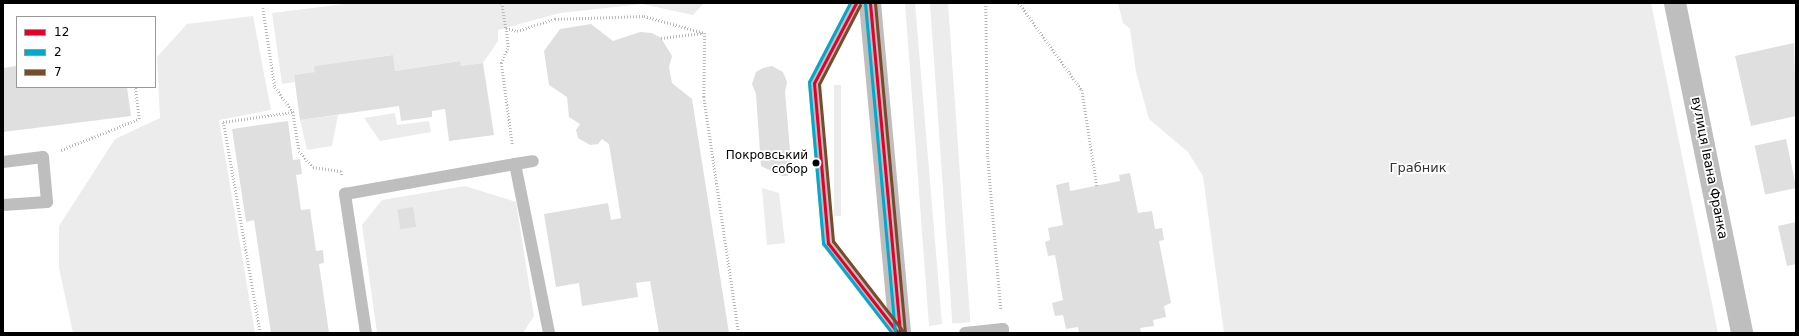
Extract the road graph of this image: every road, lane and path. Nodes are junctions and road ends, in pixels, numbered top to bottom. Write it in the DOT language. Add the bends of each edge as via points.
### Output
graph roads {
  1 [pos="502,3"];
  2 [pos="856,3"];
  3 [pos="870,3"];
  4 [pos="986,3"];
  5 [pos="1019,3"];
  6 [pos="1675,3"];
  7 [pos="263,8"];
  8 [pos="506,28"];
  9 [pos="705,33"];
  10 [pos="661,38"];
  11 [pos="135,88"];
  12 [pos="293,112"];
  13 [pos="43,157"];
  14 [pos="533,161"];
  15 [pos="3,162"];
  16 [pos="515,164"];
  17 [pos="1097,186"];
  18 [pos="345,194"];
  19 [pos="3,205"];
  20 [pos="1003,331"];
  21 [pos="260,333"];
  22 [pos="366,333"];
  23 [pos="549,333"];
  24 [pos="739,333"];
  25 [pos="899,333"];
  26 [pos="965,333"];
  27 [pos="1742,333"];
  1 -- 8 [label="path"];
  2 -- 25 [label="lane" via="814,83 828,243"];
  3 -- 25 [label="street"];
  4 -- 20 [label="path" via="988,158"];
  5 -- 17 [label="path" via="1082,90"];
  6 -- 27 [label="street, вулиця Івана Франка"];
  7 -- 12 [label="path" via="275,87"];
  8 -- 9 [label="path" via="517,31 555,19 644,16"];
  8 -- 16 [label="path" via="508,47 501,63"];
  9 -- 10 [label="path"];
  9 -- 24 [label="path" via="704,97"];
  11 -- 13 [label="path" via="138,119"];
  12 -- 18 [label="path" via="299,151 313,166 341,171"];
  12 -- 21 [label="path" via="223,122"];
  13 -- 15 [label="lane"];
  13 -- 19 [label="lane" via="47,202"];
  14 -- 16 [label="lane"];
  16 -- 18 [label="lane"];
  16 -- 23 [label="lane"];
  18 -- 22 [label="lane"];
  20 -- 26 [label="lane"];
}
